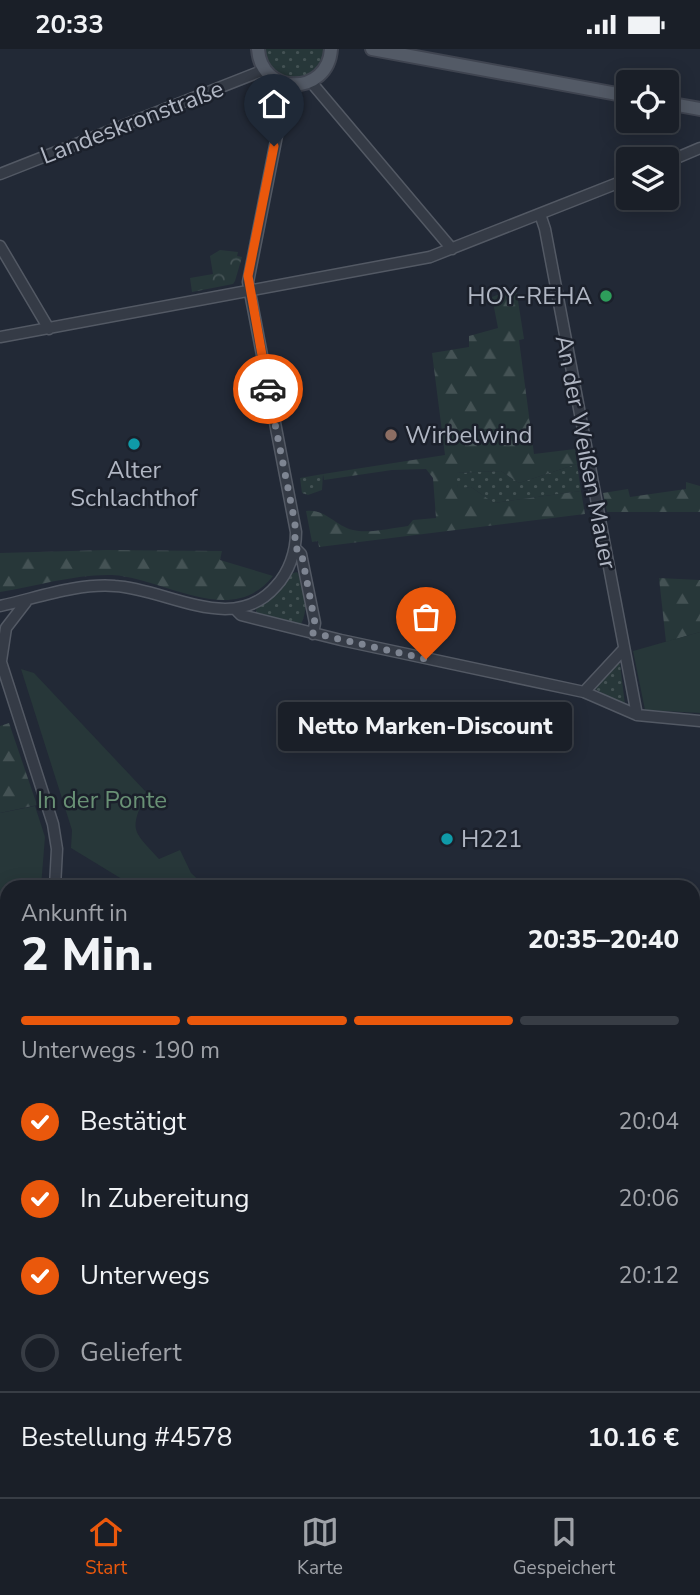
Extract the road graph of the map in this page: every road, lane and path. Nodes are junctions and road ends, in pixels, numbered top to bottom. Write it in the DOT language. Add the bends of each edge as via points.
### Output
graph roads {
  1 [pos="258,49"];
  2 [pos="331,49"];
  3 [pos="372,49"];
  4 [pos="264,70"];
  5 [pos="311,82"];
  6 [pos="287,85"];
  7 [pos="616,94"];
  8 [pos="679,105"];
  9 [pos="700,109"];
  10 [pos="700,148"];
  11 [pos="679,157"];
  12 [pos="0,174"];
  13 [pos="616,184"];
  14 [pos="540,214"];
  15 [pos="0,246"];
  16 [pos="452,249"];
  17 [pos="249,293"];
  18 [pos="49,329"];
  19 [pos="0,337"];
  20 [pos="295,548"];
  21 [pos="31,599"];
  22 [pos="0,606"];
  23 [pos="235,609"];
  24 [pos="313,633"];
  25 [pos="623,650"];
  26 [pos="0,660"];
  27 [pos="584,692"];
  28 [pos="637,716"];
  29 [pos="700,721"];
  30 [pos="55,880"];
  1 -- 4 [label="main road"];
  2 -- 5 [label="main road" via="325,69"];
  3 -- 7 [label="main road"];
  4 -- 6 [label="main road"];
  4 -- 12 [label="street, Landeskronstraße"];
  5 -- 6 [label="main road"];
  5 -- 16 [label="street"];
  6 -- 17 [label="street" via="248,269"];
  8 -- 9 [label="main road"];
  10 -- 11 [label="street"];
  13 -- 14 [label="street"];
  14 -- 16 [label="street"];
  14 -- 25 [label="street, An der Weißen Mauer"];
  15 -- 18 [label="street"];
  16 -- 17 [label="street"];
  17 -- 18 [label="street"];
  17 -- 20 [label="street" via="293,516"];
  18 -- 19 [label="street"];
  20 -- 23 [label="street" via="274,590"];
  20 -- 24 [label="street" via="301,554"];
  21 -- 22 [label="street"];
  21 -- 23 [label="street" via="117,586 206,607"];
  21 -- 26 [label="street" via="6,628"];
  23 -- 24 [label="street" via="241,615"];
  24 -- 27 [label="street"];
  25 -- 27 [label="street"];
  25 -- 28 [label="street, An der Weißen Mauer"];
  26 -- 30 [label="street" via="53,824"];
  27 -- 28 [label="street"];
  28 -- 29 [label="street"];
}
